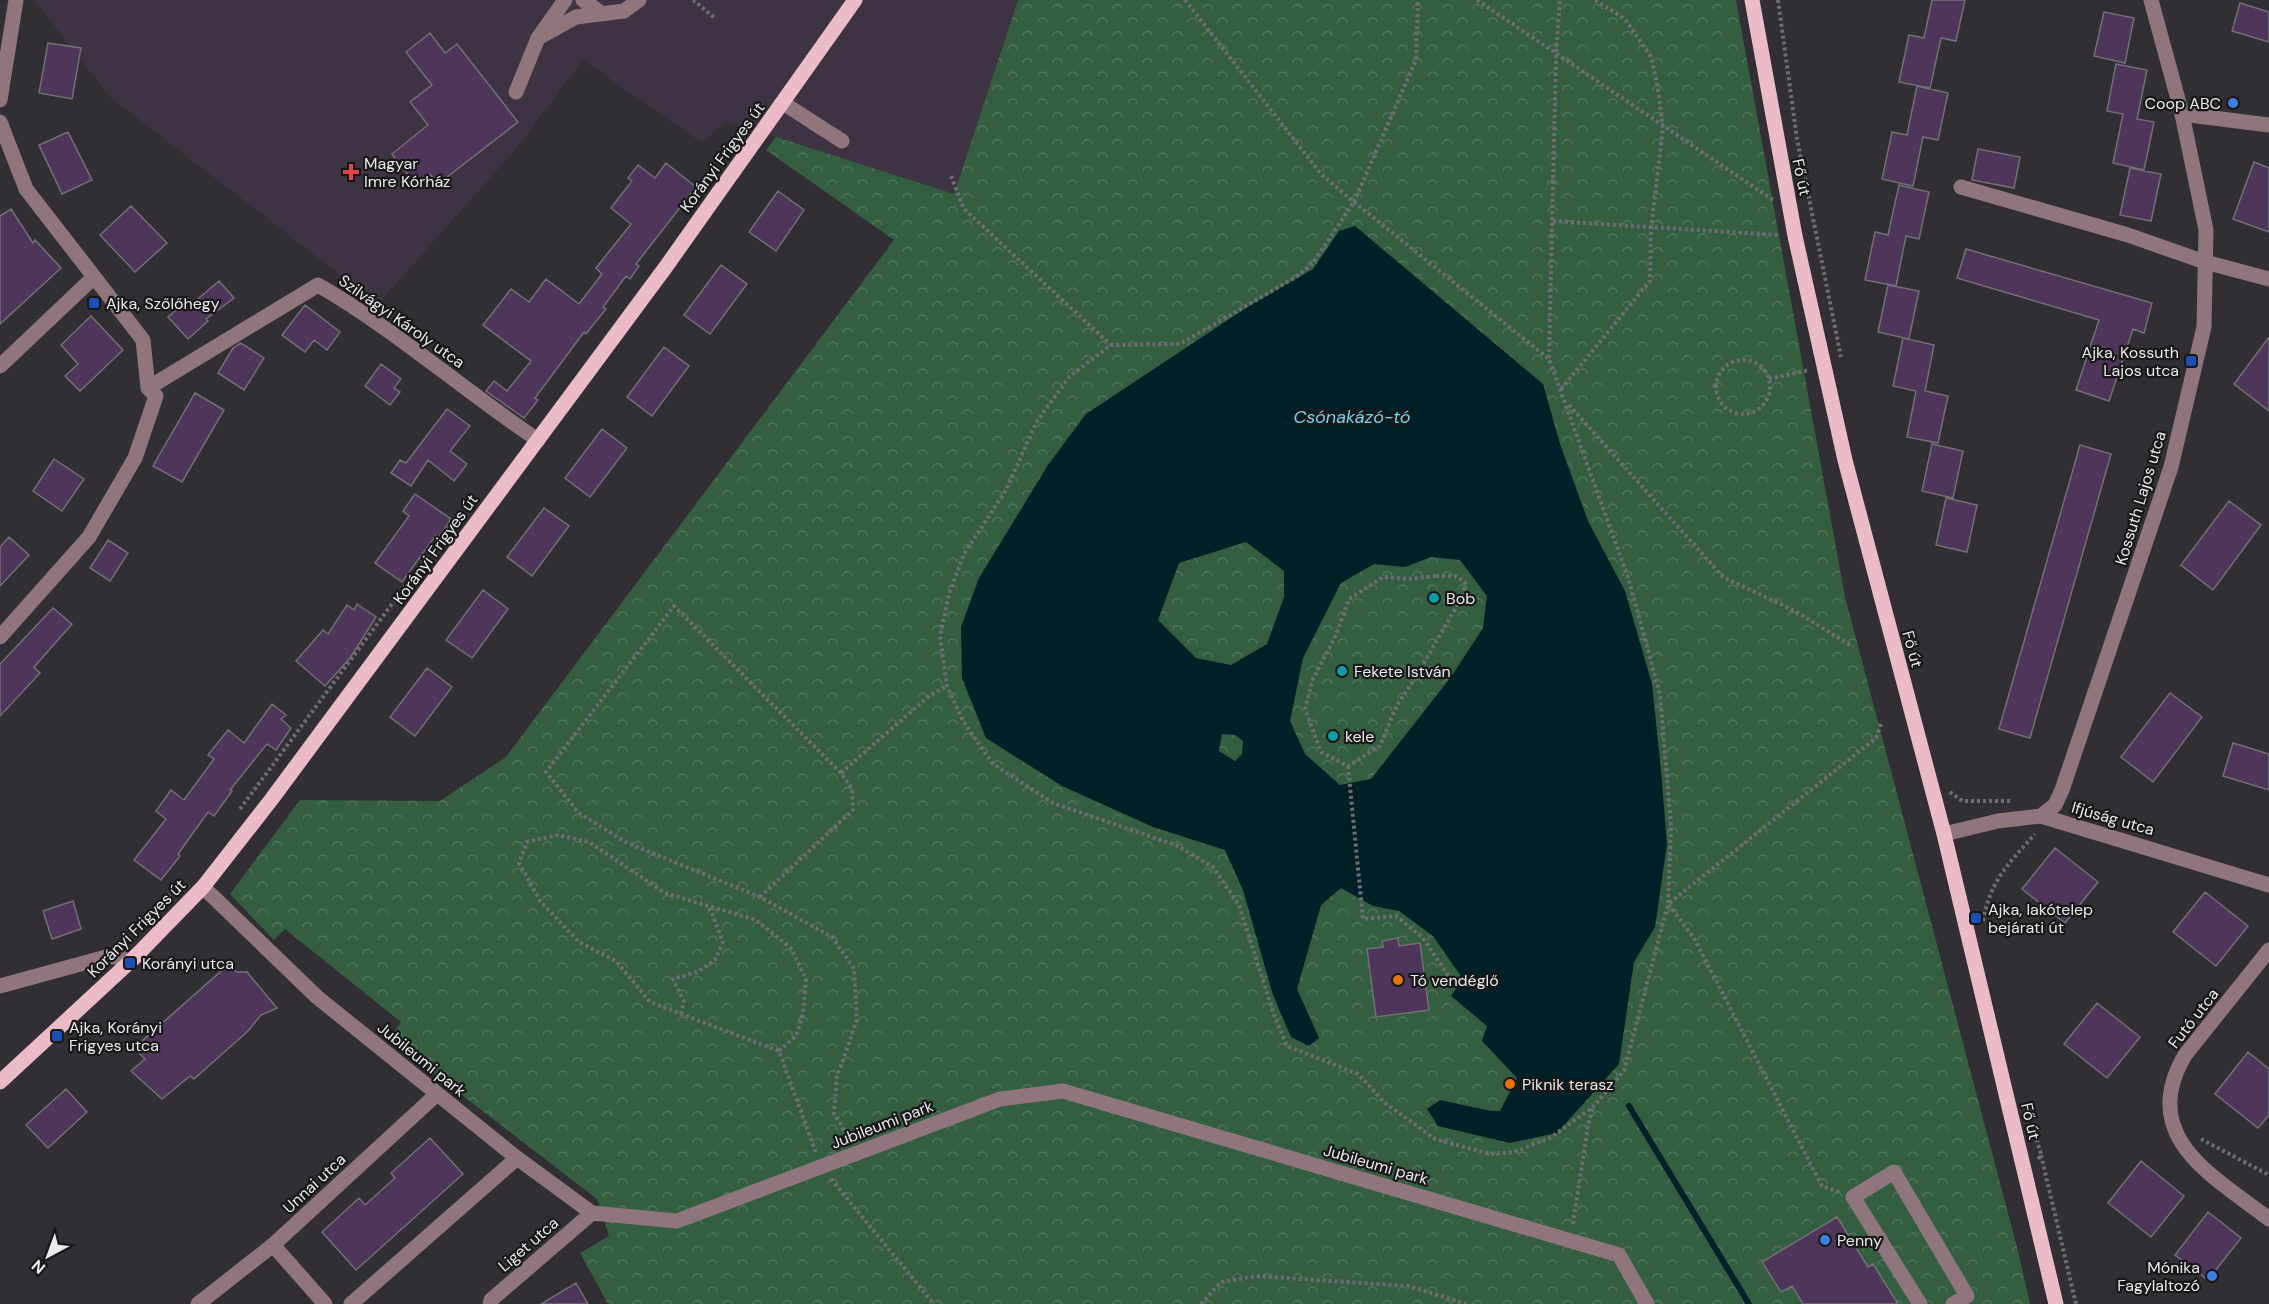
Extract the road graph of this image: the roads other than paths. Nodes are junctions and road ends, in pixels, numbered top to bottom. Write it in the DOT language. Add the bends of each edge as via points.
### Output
graph roads {
  1 [pos="16,0"];
  2 [pos="565,0"];
  3 [pos="583,0"];
  4 [pos="639,0"];
  5 [pos="855,0"];
  6 [pos="1752,0"];
  7 [pos="2151,0"];
  8 [pos="601,13"];
  9 [pos="538,38"];
  10 [pos="516,92"];
  11 [pos="0,100"];
  12 [pos="783,104"];
  13 [pos="2182,114"];
  14 [pos="0,122"];
  15 [pos="2269,125"];
  16 [pos="842,141"];
  17 [pos="1961,187"];
  18 [pos="2205,262"];
  19 [pos="94,277"];
  20 [pos="2269,279"];
  21 [pos="0,366"];
  22 [pos="148,388"];
  23 [pos="538,440"];
  24 [pos="0,637"];
  25 [pos="2041,816"];
  26 [pos="1944,834"];
  27 [pos="2269,885"];
  28 [pos="203,886"];
  29 [pos="2269,950"];
  30 [pos="135,957"];
  31 [pos="0,986"];
  32 [pos="0,1082"];
  33 [pos="437,1094"];
  34 [pos="517,1158"];
  35 [pos="592,1213"];
  36 [pos="2269,1219"];
  37 [pos="273,1245"];
  38 [pos="198,1304"];
  39 [pos="325,1304"];
  40 [pos="351,1304"];
  41 [pos="490,1304"];
  42 [pos="1647,1304"];
  43 [pos="1920,1304"];
  44 [pos="1953,1304"];
  45 [pos="2056,1304"];
  1 -- 11 [label="street"];
  2 -- 9 [label="street"];
  3 -- 8 [label="street"];
  4 -- 8 [label="street" via="624,11"];
  5 -- 12 [label="main road, Korányi Frigyes út"];
  6 -- 26 [label="main road, Fő út" via="1795,236 1845,460"];
  7 -- 13 [label="street, Kossuth Lajos utca"];
  8 -- 9 [label="street" via="576,17"];
  9 -- 10 [label="street"];
  12 -- 16 [label="street"];
  12 -- 23 [label="main road, Korányi Frigyes út"];
  13 -- 15 [label="street"];
  13 -- 18 [label="street, Kossuth Lajos utca" via="2206,230"];
  14 -- 19 [label="street" via="26,189"];
  17 -- 18 [label="street"];
  18 -- 20 [label="street"];
  18 -- 25 [label="street, Kossuth Lajos utca" via="2204,327 2171,467 2062,790 2055,805"];
  19 -- 21 [label="street"];
  19 -- 22 [label="street" via="142,340"];
  22 -- 23 [label="street, Szilvágyi Károly utca" via="318,285"];
  22 -- 24 [label="street" via="156,396 135,458 95,527"];
  23 -- 28 [label="main road, Korányi Frigyes út"];
  25 -- 26 [label="street, Ifjúság utca" via="1998,820"];
  25 -- 27 [label="street, Ifjúság utca"];
  26 -- 45 [label="main road, Fő út"];
  28 -- 30 [label="main road, Korányi Frigyes út"];
  28 -- 33 [label="street, Jubileumi park" via="316,997"];
  29 -- 36 [label="street, Futó utca" via="2185,1054 2175,1072 2170,1100 2172,1120 2181,1143 2194,1161"];
  30 -- 31 [label="street" via="106,957"];
  30 -- 32 [label="main road, Korányi Frigyes út"];
  33 -- 34 [label="street, Jubileumi park"];
  33 -- 37 [label="street, Unnai utca"];
  34 -- 35 [label="street, Jubileumi park"];
  34 -- 40 [label="street"];
  35 -- 41 [label="street, Liget utca"];
  35 -- 42 [label="street, Jubileumi park" via="677,1221 1000,1099 1063,1091 1619,1255"];
  37 -- 38 [label="street, Unnai utca"];
  37 -- 39 [label="street"];
  43 -- 44 [label="street" via="1853,1197 1894,1172 1967,1296"];
}
